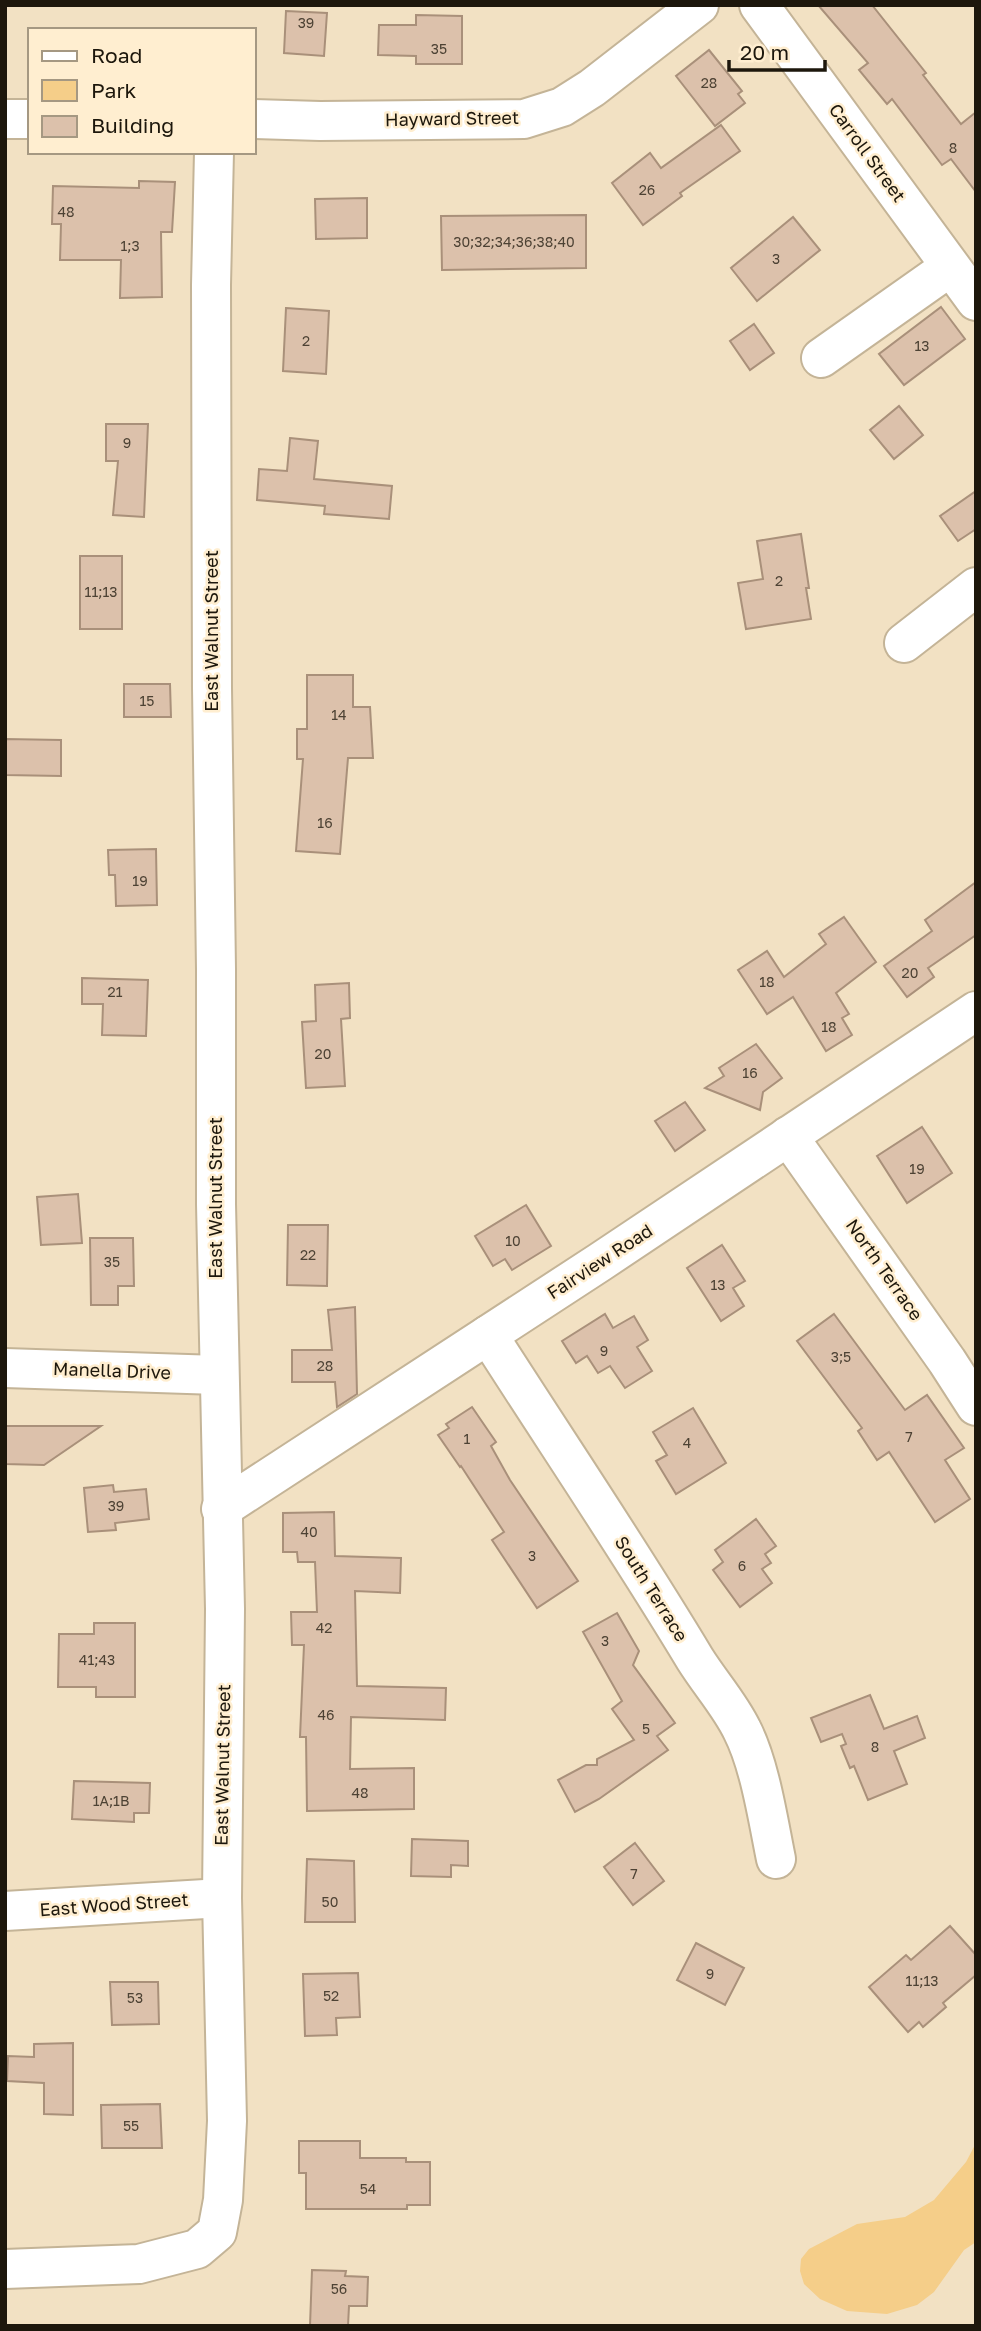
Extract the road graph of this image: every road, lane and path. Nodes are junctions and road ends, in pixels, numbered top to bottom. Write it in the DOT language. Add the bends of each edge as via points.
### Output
graph roads {
  1 [pos="699,5"];
  2 [pos="759,5"];
  3 [pos="5,119"];
  4 [pos="28,119"];
  5 [pos="256,119"];
  6 [pos="214,154"];
  7 [pos="950,267"];
  8 [pos="976,300"];
  9 [pos="821,358"];
  10 [pos="976,587"];
  11 [pos="904,643"];
  12 [pos="976,1011"];
  13 [pos="788,1136"];
  14 [pos="488,1335"];
  15 [pos="5,1368"];
  16 [pos="218,1375"];
  17 [pos="976,1406"];
  18 [pos="222,1509"];
  19 [pos="776,1859"];
  20 [pos="222,1898"];
  21 [pos="5,1911"];
  22 [pos="5,2269"];
  1 -- 5 [label="street, Hayward Street" via="592,88 562,107 524,119"];
  2 -- 7 [label="street, Carroll Street"];
  3 -- 4 [label="street"];
  6 -- 16 [label="street, East Walnut Street" via="211,475"];
  7 -- 8 [label="street, Carroll Street"];
  7 -- 9 [label="street"];
  10 -- 11 [label="street"];
  12 -- 13 [label="street, Fairview Road"];
  13 -- 14 [label="street, Fairview Road"];
  13 -- 17 [label="street, North Terrace"];
  14 -- 18 [label="street, Fairview Road"];
  14 -- 19 [label="street, South Terrace" via="743,1731"];
  15 -- 16 [label="street, Manella Drive"];
  16 -- 18 [label="street, East Walnut Street"];
  18 -- 20 [label="street, East Walnut Street"];
  20 -- 21 [label="street, East Wood Street"];
  20 -- 22 [label="street, East Walnut Street" via="227,2121 217,2232 197,2249 139,2264"];
}
